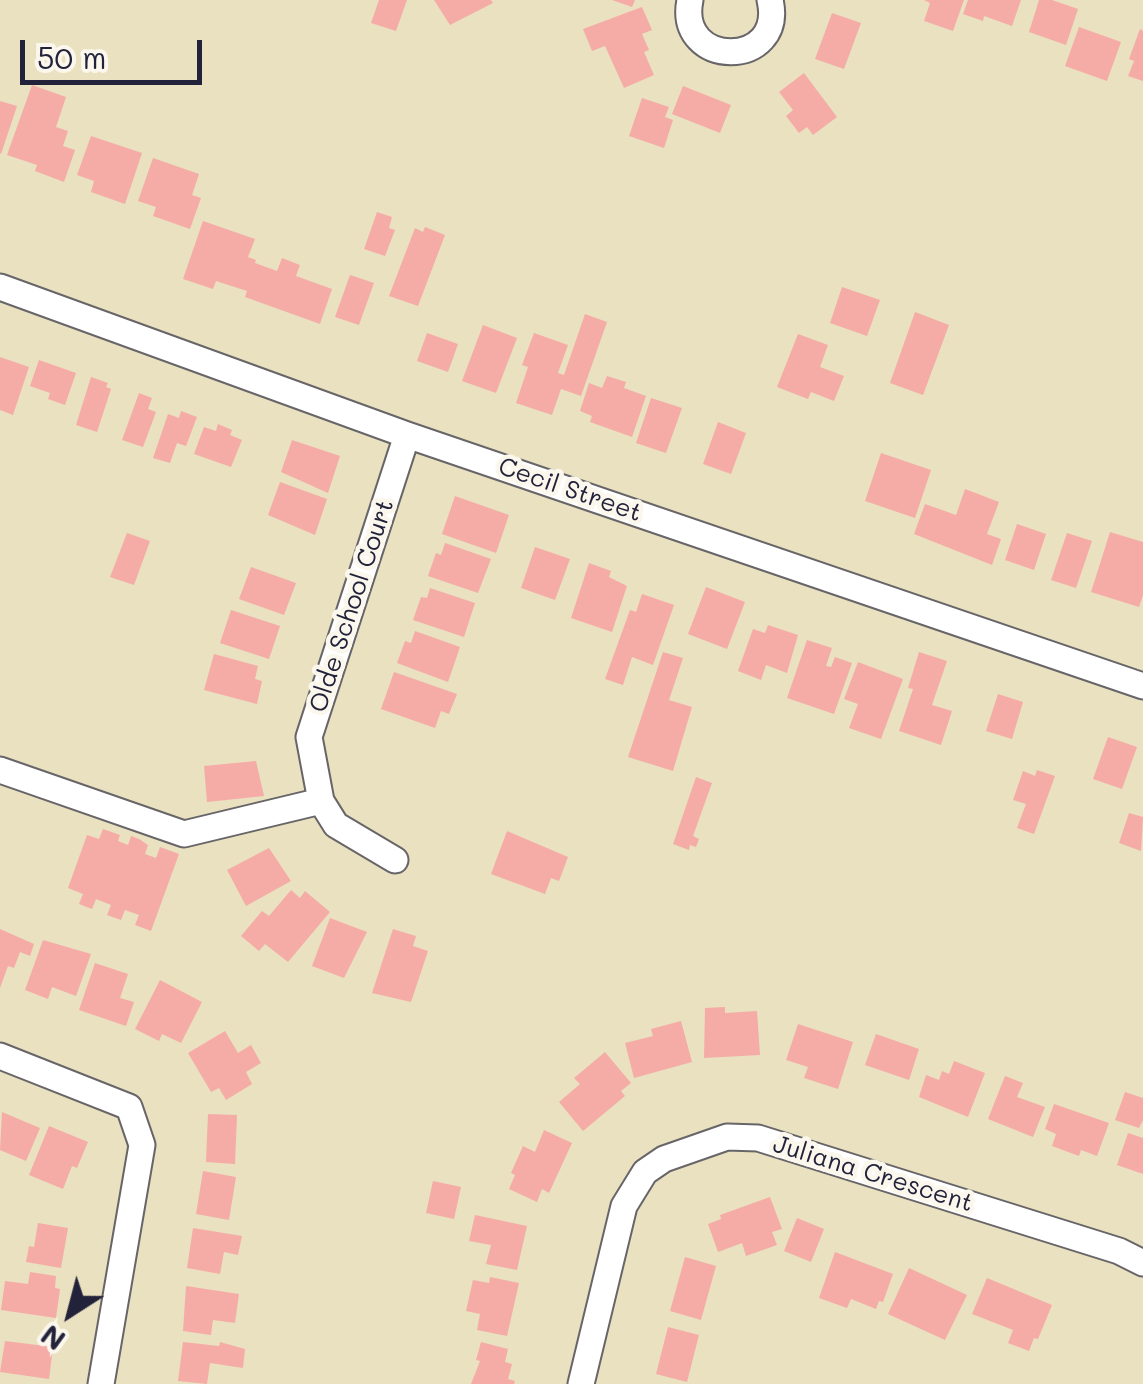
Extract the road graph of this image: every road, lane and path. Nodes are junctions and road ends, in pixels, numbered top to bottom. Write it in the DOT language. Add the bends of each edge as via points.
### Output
graph roads {
  1 [pos="690,0"];
  2 [pos="770,0"];
  3 [pos="0,287"];
  4 [pos="408,434"];
  5 [pos="1143,686"];
  6 [pos="0,770"];
  7 [pos="321,802"];
  8 [pos="396,860"];
  9 [pos="0,1056"];
  10 [pos="1143,1263"];
  11 [pos="101,1384"];
  12 [pos="581,1384"];
  1 -- 2 [label="street" via="696,36 733,53 766,32"];
  3 -- 4 [label="street, Cecil Street"];
  4 -- 5 [label="street, Cecil Street"];
  4 -- 7 [label="street, Olde School Court" via="309,737"];
  6 -- 7 [label="street" via="184,834"];
  7 -- 8 [label="street" via="336,826"];
  9 -- 11 [label="street" via="129,1107 142,1144"];
  10 -- 12 [label="street, Juliana Crescent" via="758,1138 727,1138 664,1159 645,1172 624,1206"];
}
